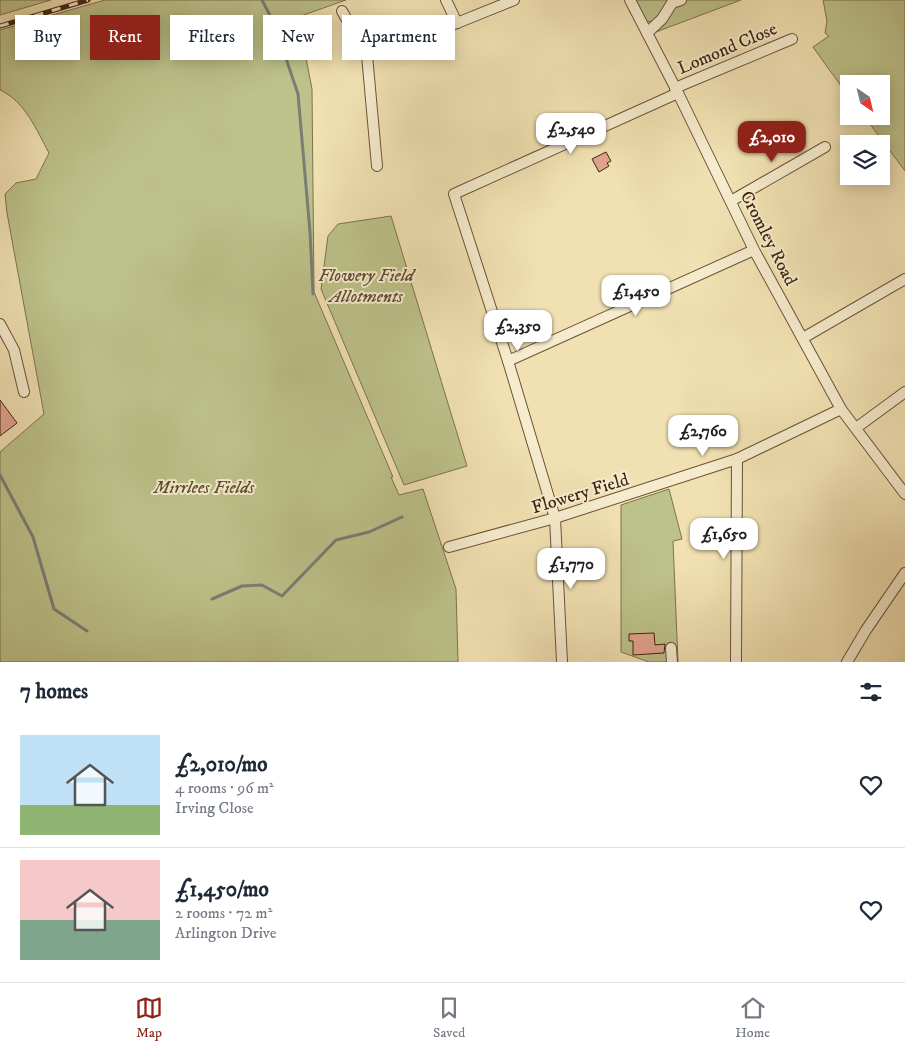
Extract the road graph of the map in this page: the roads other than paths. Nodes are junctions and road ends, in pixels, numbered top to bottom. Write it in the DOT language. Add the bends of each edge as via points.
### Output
graph roads {
  1 [pos="446,0"];
  2 [pos="514,0"];
  3 [pos="630,0"];
  4 [pos="681,0"];
  5 [pos="342,11"];
  6 [pos="344,15"];
  7 [pos="457,23"];
  8 [pos="647,33"];
  9 [pos="792,39"];
  10 [pos="368,60"];
  11 [pos="676,90"];
  12 [pos="826,147"];
  13 [pos="377,166"];
  14 [pos="731,201"];
  15 [pos="754,250"];
  16 [pos="905,279"];
  17 [pos="0,324"];
  18 [pos="803,338"];
  19 [pos="508,361"];
  20 [pos="24,392"];
  21 [pos="905,392"];
  22 [pos="841,409"];
  23 [pos="856,428"];
  24 [pos="737,459"];
  25 [pos="905,494"];
  26 [pos="555,518"];
  27 [pos="449,547"];
  28 [pos="905,573"];
  29 [pos="671,648"];
  30 [pos="562,662"];
  31 [pos="672,662"];
  32 [pos="736,662"];
  33 [pos="847,662"];
  1 -- 7 [label="street"];
  2 -- 7 [label="street"];
  3 -- 8 [label="street, Cromley Road"];
  4 -- 8 [label="street" via="672,3 662,19"];
  5 -- 6 [label="street"];
  8 -- 11 [label="street, Cromley Road"];
  9 -- 11 [label="street, Lomond Close"];
  10 -- 13 [label="street"];
  11 -- 14 [label="street, Cromley Road"];
  11 -- 19 [label="street, Lomond Close" via="454,194"];
  12 -- 14 [label="street"];
  14 -- 15 [label="street, Cromley Road"];
  15 -- 18 [label="street, Cromley Road"];
  15 -- 19 [label="street"];
  16 -- 18 [label="street"];
  17 -- 20 [label="street" via="14,350"];
  18 -- 22 [label="street, Cromley Road"];
  19 -- 26 [label="street"];
  21 -- 23 [label="street"];
  22 -- 23 [label="street"];
  22 -- 24 [label="street, Flowery Field"];
  23 -- 25 [label="street"];
  24 -- 26 [label="street, Flowery Field"];
  24 -- 32 [label="street"];
  26 -- 27 [label="street, Flowery Field"];
  26 -- 30 [label="street"];
  28 -- 33 [label="street"];
  29 -- 31 [label="street"];
}
